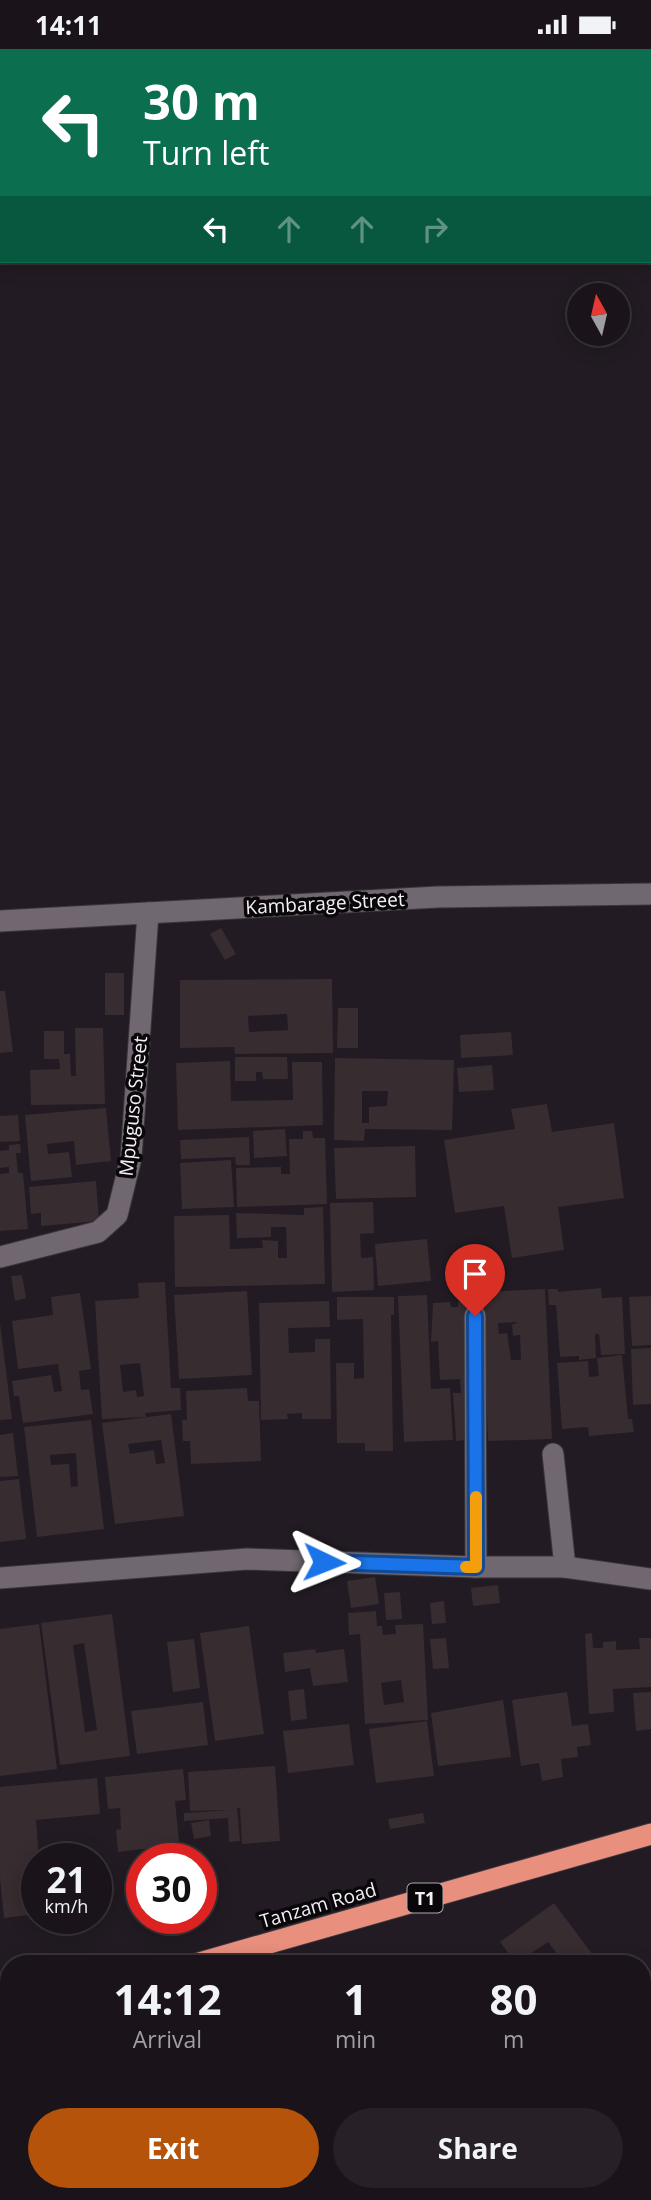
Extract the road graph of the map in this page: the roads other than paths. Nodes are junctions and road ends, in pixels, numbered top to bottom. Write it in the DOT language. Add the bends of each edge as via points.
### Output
graph roads {
  1 [pos="651,894"];
  2 [pos="148,913"];
  3 [pos="0,921"];
  4 [pos="0,1257"];
  5 [pos="475,1316"];
  6 [pos="553,1454"];
  7 [pos="476,1567"];
  8 [pos="565,1567"];
  9 [pos="0,1578"];
  10 [pos="651,1579"];
  11 [pos="651,1834"];
  12 [pos="228,1955"];
  1 -- 2 [label="street, Kambarage Street" via="438,897"];
  2 -- 3 [label="street, Kambarage Street"];
  2 -- 4 [label="street, Mpuguso Street" via="131,1158 117,1215 98,1232"];
  5 -- 7 [label="street"];
  6 -- 8 [label="street"];
  7 -- 8 [label="street"];
  7 -- 9 [label="street" via="247,1559"];
  8 -- 10 [label="street"];
  11 -- 12 [label="highway, Tanzam Road / T1"];
}
